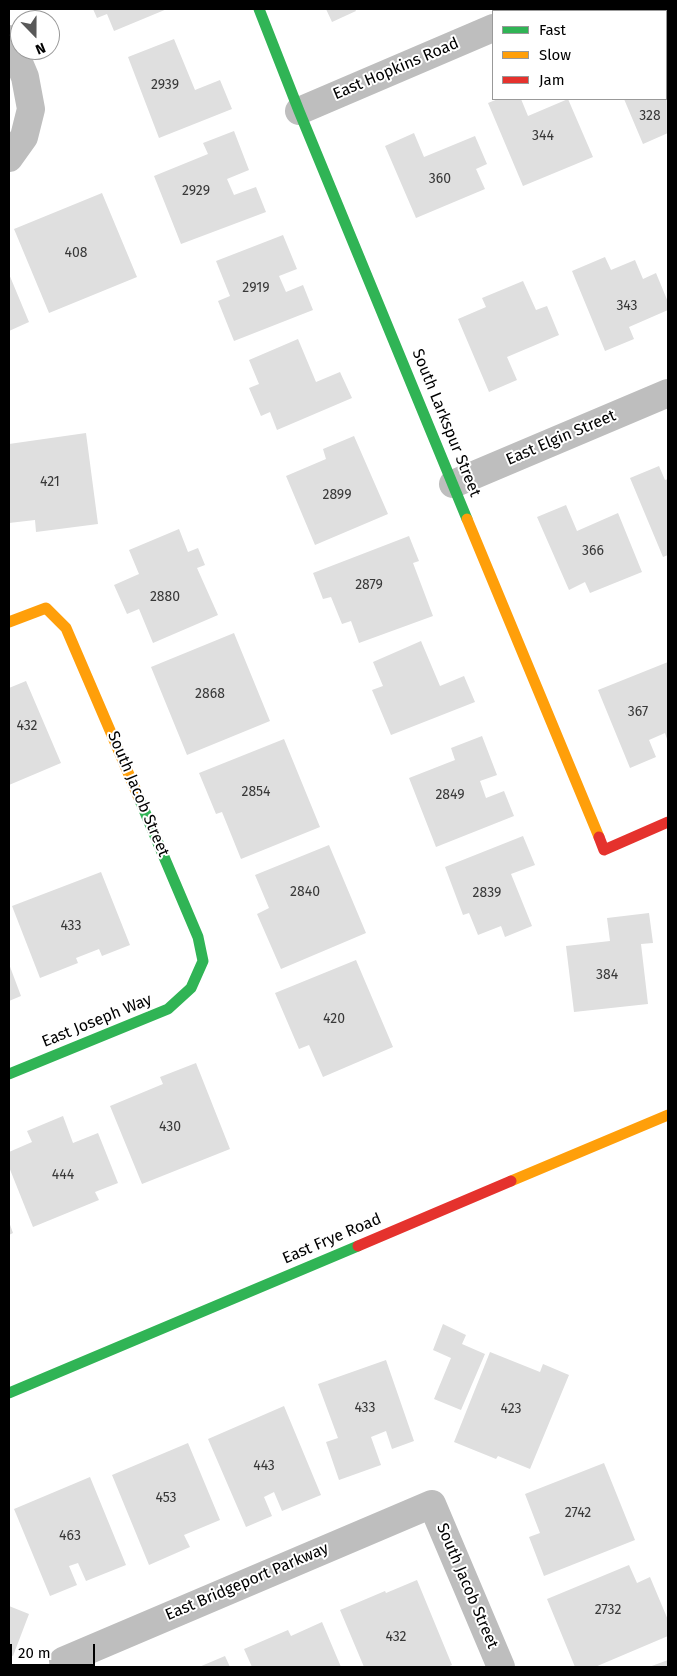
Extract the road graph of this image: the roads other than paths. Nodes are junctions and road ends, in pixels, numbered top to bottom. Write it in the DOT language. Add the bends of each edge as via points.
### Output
graph roads {
  1 [pos="259,9"];
  2 [pos="492,28"];
  3 [pos="9,39"];
  4 [pos="299,111"];
  5 [pos="16,147"];
  6 [pos="668,393"];
  7 [pos="453,484"];
  8 [pos="9,622"];
  9 [pos="668,822"];
  10 [pos="191,988"];
  11 [pos="9,1074"];
  12 [pos="668,1115"];
  13 [pos="9,1393"];
  14 [pos="432,1504"];
  15 [pos="64,1664"];
  16 [pos="501,1667"];
  1 -- 4 [label="street, South Larkspur Street"];
  2 -- 4 [label="street, East Hopkins Road"];
  3 -- 5 [label="street" via="25,78 31,109"];
  4 -- 7 [label="street, South Larkspur Street"];
  6 -- 7 [label="street, East Elgin Street"];
  7 -- 9 [label="street, South Larkspur Street" via="604,850"];
  8 -- 10 [label="street, South Jacob Street" via="46,608 66,628 80,655 198,938 203,960"];
  10 -- 11 [label="street, East Joseph Way" via="168,1009"];
  12 -- 13 [label="street, East Frye Road"];
  14 -- 15 [label="street, East Bridgeport Parkway"];
  14 -- 16 [label="street, South Jacob Street"];
}
